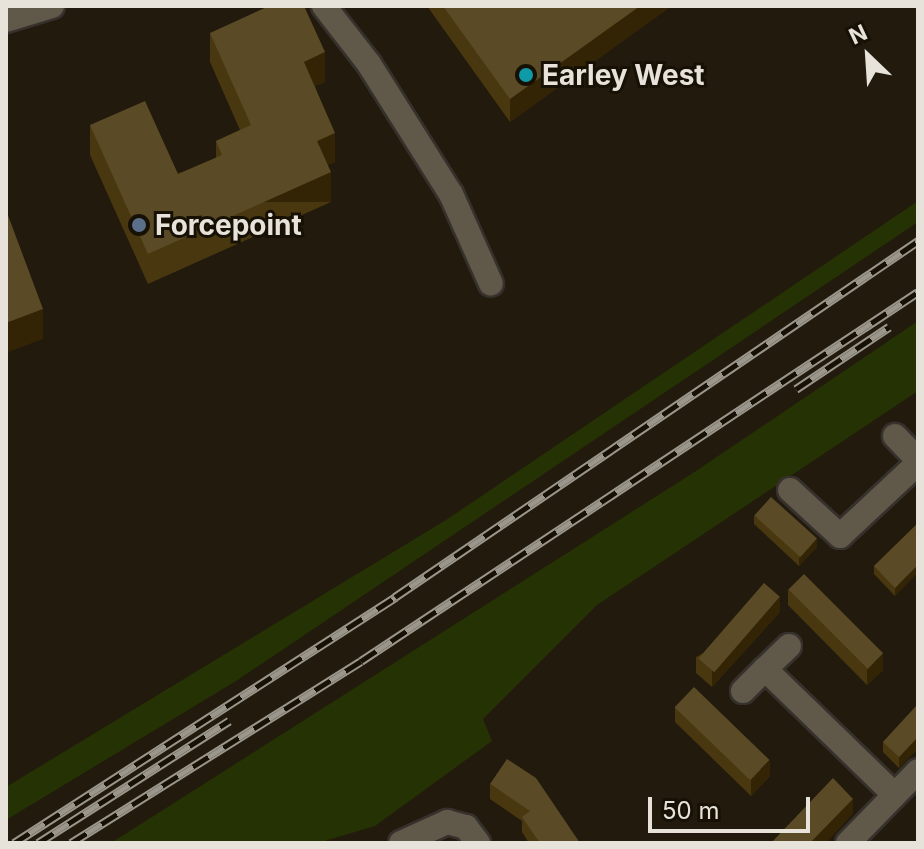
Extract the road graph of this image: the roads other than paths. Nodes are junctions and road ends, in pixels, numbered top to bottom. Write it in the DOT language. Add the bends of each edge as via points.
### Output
graph roads {
  1 [pos="52,6"];
  2 [pos="317,6"];
  3 [pos="324,6"];
  4 [pos="6,20"];
  5 [pos="341,27"];
  6 [pos="491,284"];
  7 [pos="895,436"];
  8 [pos="918,462"];
  9 [pos="790,490"];
  10 [pos="789,646"];
  11 [pos="765,669"];
  12 [pos="743,691"];
  13 [pos="918,771"];
  14 [pos="894,794"];
  15 [pos="401,843"];
  16 [pos="478,843"];
  17 [pos="848,843"];
  1 -- 4 [label="street"];
  2 -- 5 [label="street"];
  3 -- 5 [label="street"];
  5 -- 6 [label="street" via="451,194"];
  7 -- 8 [label="street"];
  8 -- 9 [label="street" via="840,536"];
  10 -- 11 [label="street"];
  11 -- 12 [label="street"];
  11 -- 14 [label="street"];
  13 -- 14 [label="street"];
  14 -- 17 [label="street"];
  15 -- 16 [label="street" via="447,822 466,827"];
}
